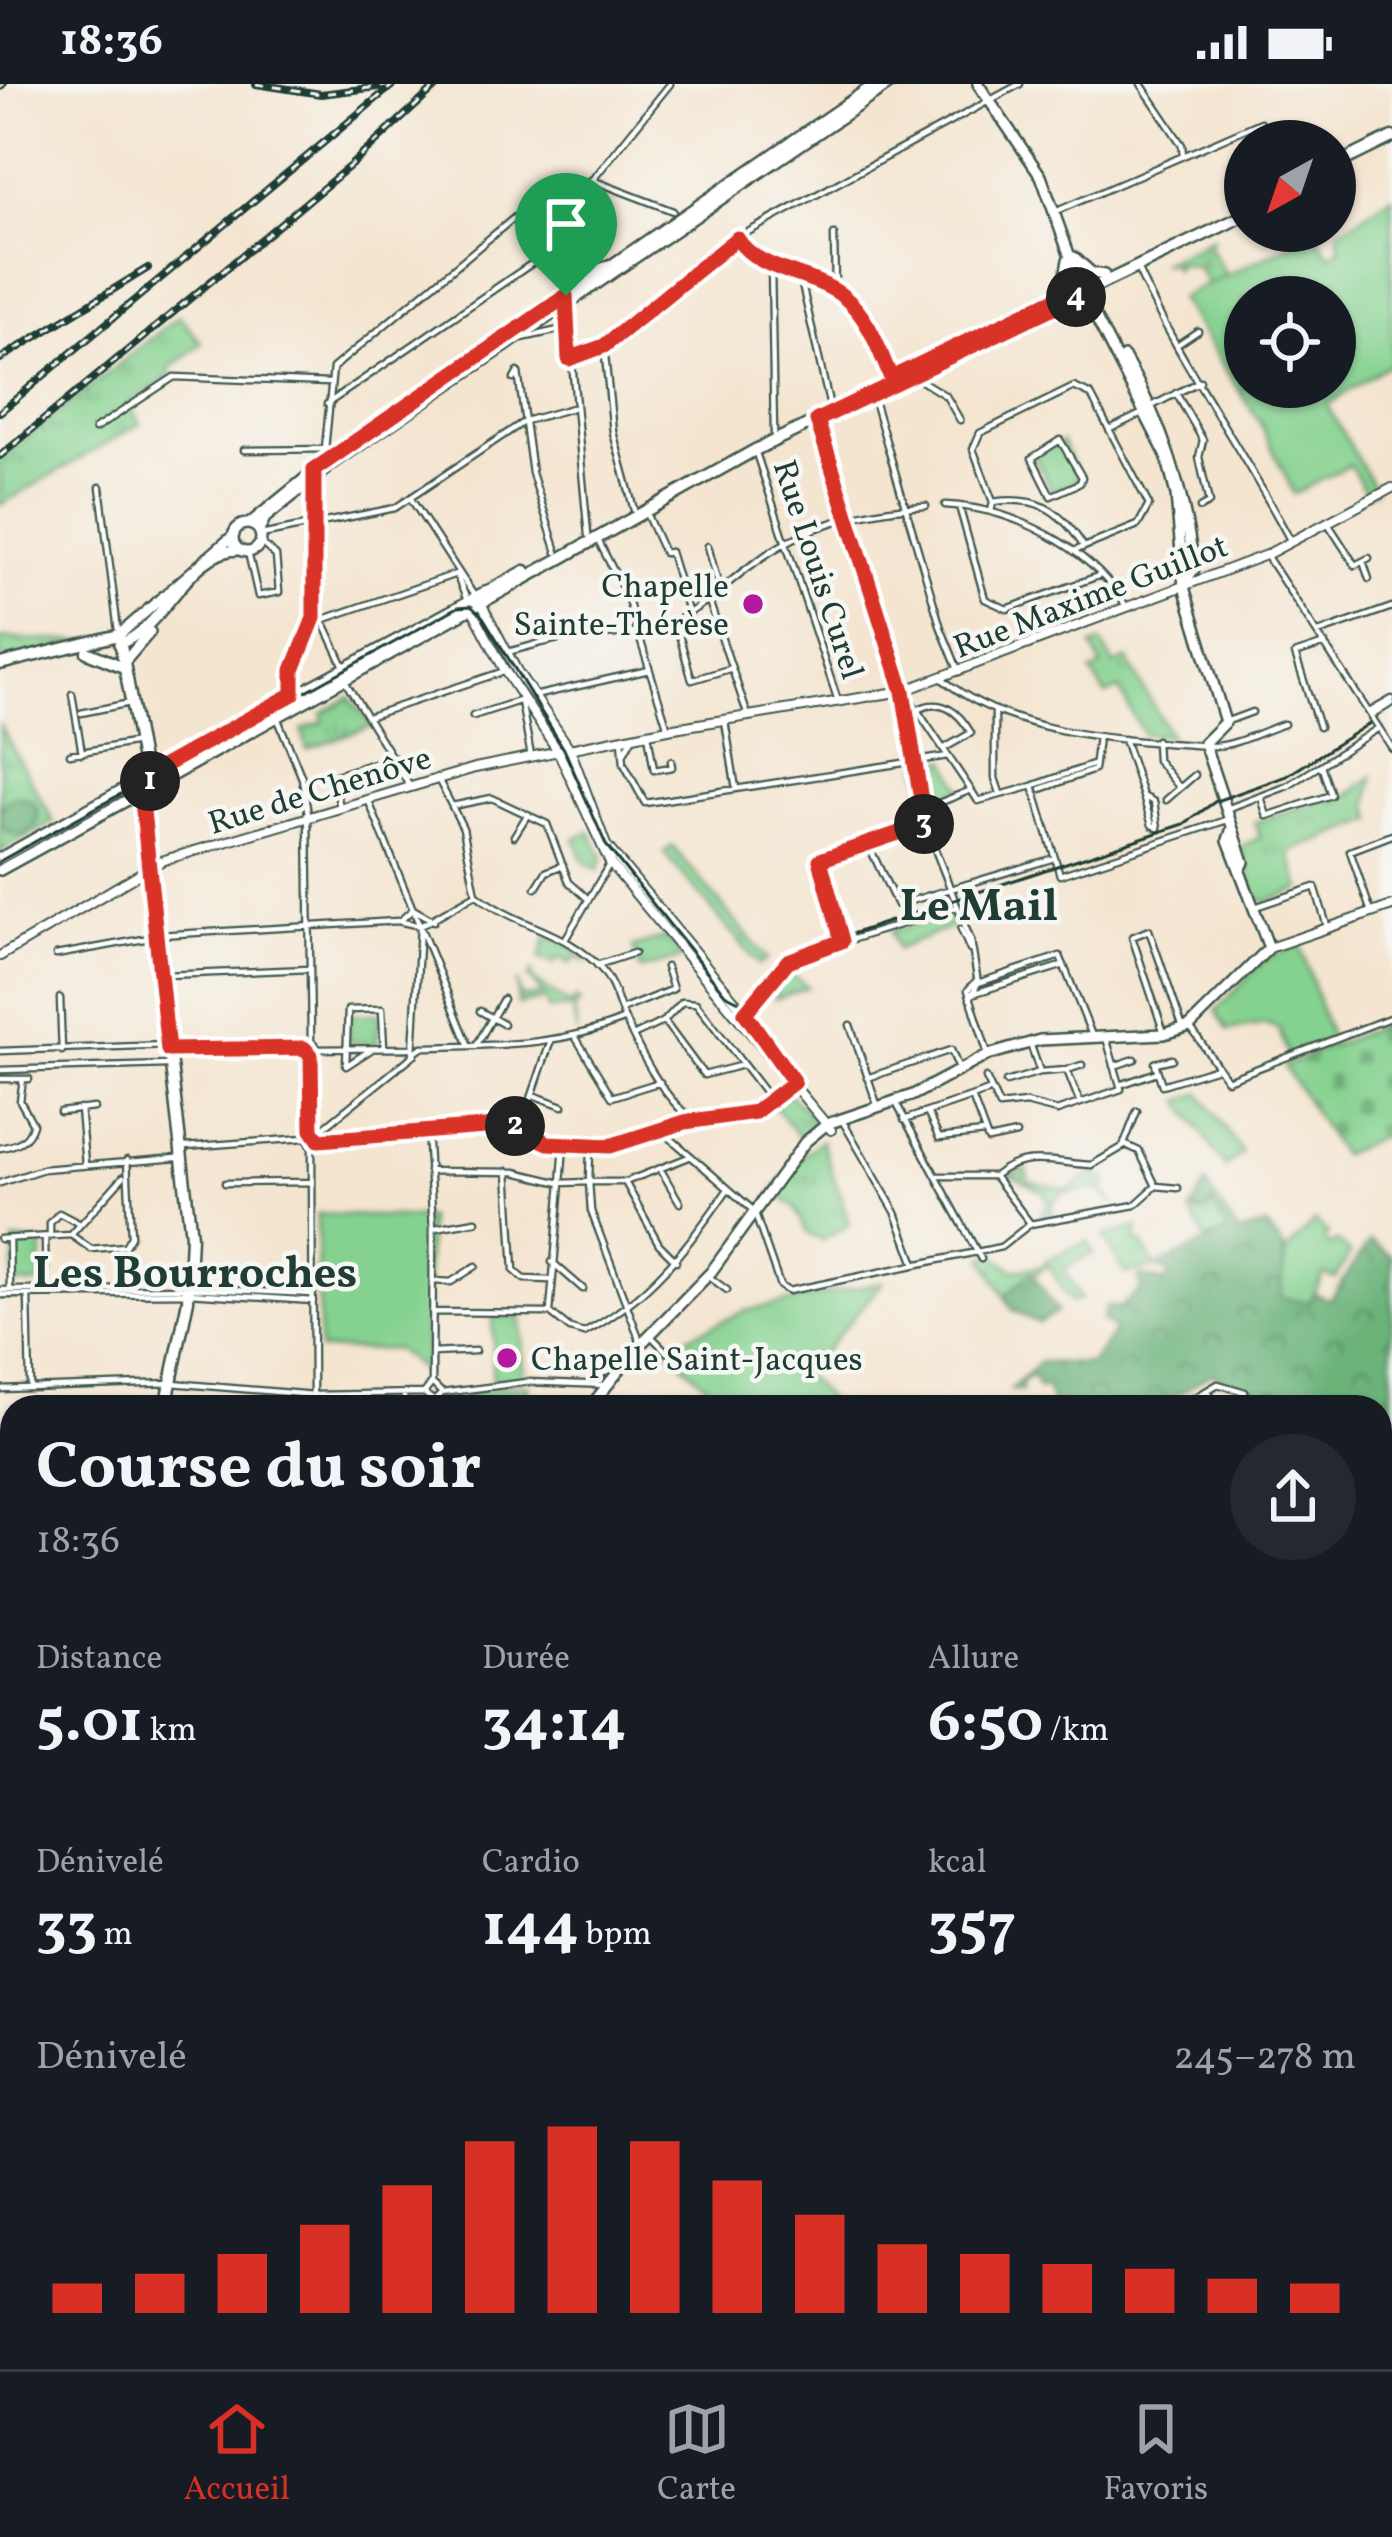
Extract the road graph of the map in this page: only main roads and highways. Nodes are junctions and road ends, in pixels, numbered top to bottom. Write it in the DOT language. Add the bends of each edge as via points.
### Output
graph roads {
  1 [pos="874,84"];
  2 [pos="890,84"];
  3 [pos="978,84"];
  4 [pos="1392,141"];
  5 [pos="1356,158"];
  6 [pos="1224,222"];
  7 [pos="1224,223"];
  8 [pos="1071,253"];
  9 [pos="1103,280"];
  10 [pos="1084,289"];
  11 [pos="1066,298"];
  12 [pos="566,301"];
  13 [pos="1093,307"];
  14 [pos="830,406"];
  15 [pos="817,420"];
  16 [pos="319,470"];
  17 [pos="640,510"];
  18 [pos="258,533"];
  19 [pos="234,535"];
  20 [pos="592,537"];
  21 [pos="244,551"];
  22 [pos="531,569"];
  23 [pos="475,602"];
  24 [pos="158,617"];
  25 [pos="120,641"];
  26 [pos="87,652"];
  27 [pos="126,663"];
  28 [pos="0,668"];
  29 [pos="147,783"];
  30 [pos="0,858"];
  31 [pos="0,870"];
  32 [pos="856,1115"];
  33 [pos="827,1126"];
  34 [pos="169,1395"];
  35 [pos="601,1395"];
  1 -- 12 [label="main road"];
  2 -- 12 [label="main road"];
  3 -- 8 [label="main road" via="1039,172"];
  4 -- 5 [label="main road"];
  6 -- 9 [label="main road"];
  7 -- 9 [label="main road"];
  8 -- 9 [label="main road"];
  8 -- 10 [label="main road"];
  8 -- 11 [label="main road"];
  9 -- 10 [label="main road"];
  9 -- 13 [label="main road"];
  10 -- 11 [label="main road"];
  10 -- 13 [label="main road"];
  11 -- 13 [label="main road"];
  11 -- 14 [label="main road"];
  11 -- 15 [label="main road"];
  12 -- 16 [label="main road"];
  12 -- 16 [label="main road"];
  13 -- 32 [label="main road" via="1149,408 1185,504 1194,569 1185,580 1225,722 1204,743 1228,840 1269,948 1186,1027 1030,1043"];
  14 -- 15 [label="main road"];
  14 -- 17 [label="main road"];
  15 -- 17 [label="main road"];
  16 -- 18 [label="main road"];
  17 -- 20 [label="main road"];
  18 -- 19 [label="main road"];
  18 -- 21 [label="main road"];
  19 -- 21 [label="main road"];
  19 -- 25 [label="main road"];
  20 -- 22 [label="main road"];
  20 -- 22 [label="main road"];
  21 -- 24 [label="main road" via="224,551"];
  22 -- 23 [label="main road"];
  23 -- 29 [label="main road"];
  23 -- 29 [label="main road"];
  24 -- 25 [label="main road"];
  24 -- 27 [label="main road"];
  25 -- 26 [label="main road"];
  25 -- 27 [label="main road"];
  25 -- 28 [label="main road"];
  26 -- 27 [label="main road"];
  26 -- 28 [label="main road"];
  27 -- 29 [label="main road"];
  27 -- 29 [label="main road"];
  29 -- 30 [label="main road"];
  29 -- 31 [label="main road"];
  29 -- 34 [label="main road" via="189,1290"];
  32 -- 33 [label="main road"];
  32 -- 33 [label="main road"];
  33 -- 35 [label="main road" via="793,1156 707,1276"];
}
